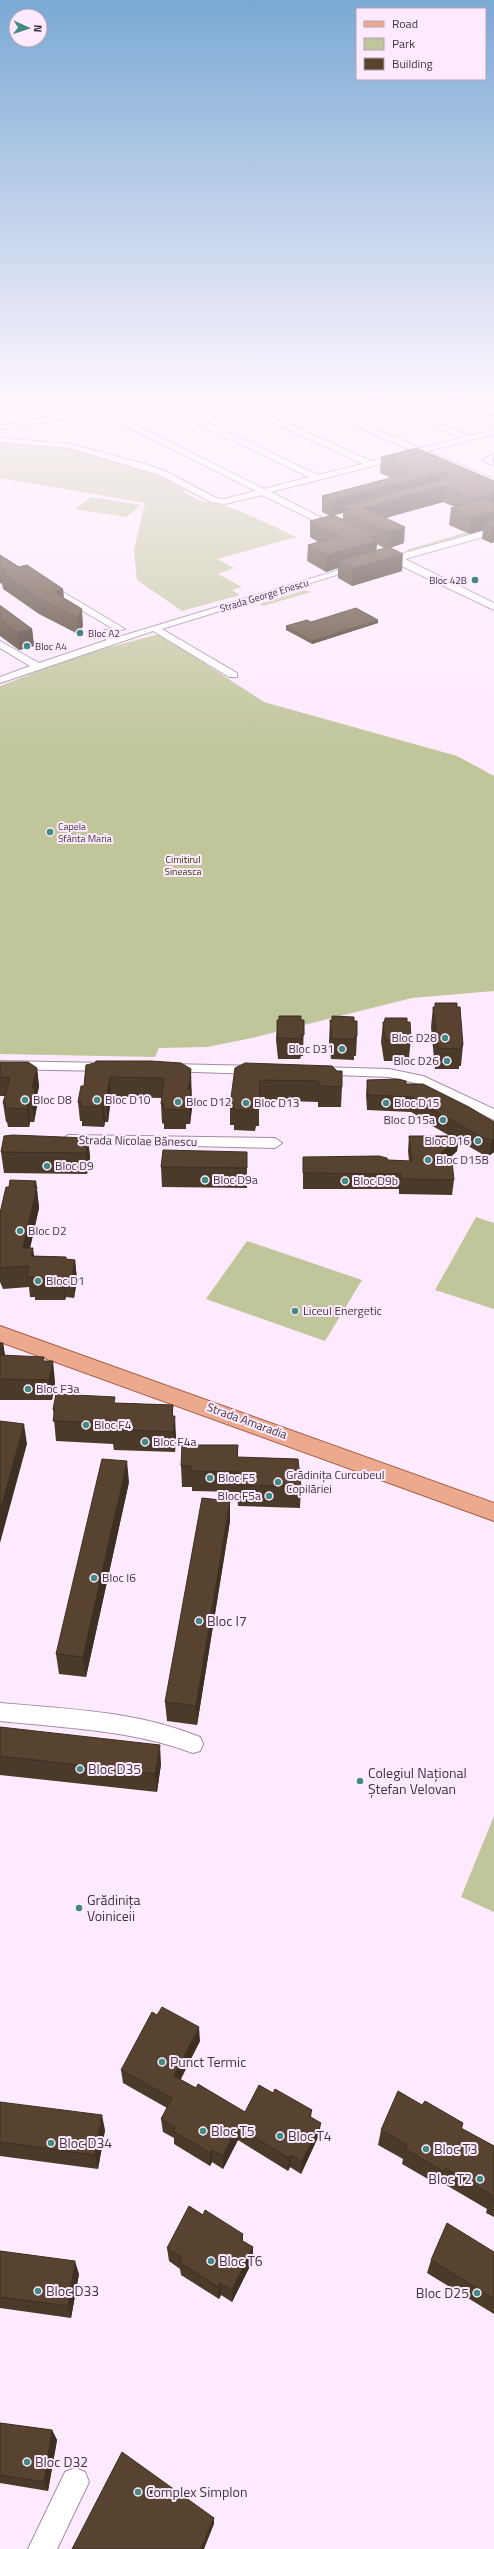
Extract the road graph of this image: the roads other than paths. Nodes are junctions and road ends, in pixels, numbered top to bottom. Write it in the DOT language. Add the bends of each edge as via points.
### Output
graph roads {
  1 [pos="308,514"];
  2 [pos="340,518"];
  3 [pos="324,522"];
  4 [pos="494,523"];
  5 [pos="494,531"];
  6 [pos="399,558"];
  7 [pos="381,559"];
  8 [pos="38,581"];
  9 [pos="494,607"];
  10 [pos="93,613"];
  11 [pos="159,626"];
  12 [pos="123,632"];
  13 [pos="106,633"];
  14 [pos="117,640"];
  15 [pos="0,644"];
  16 [pos="33,663"];
  17 [pos="0,671"];
  18 [pos="233,675"];
  19 [pos="0,680"];
  20 [pos="0,1065"];
  21 [pos="123,1067"];
  22 [pos="154,1068"];
  23 [pos="273,1070"];
  24 [pos="305,1071"];
  25 [pos="494,1115"];
  26 [pos="53,1139"];
  27 [pos="275,1143"];
  28 [pos="0,1334"];
  29 [pos="494,1512"];
  30 [pos="0,1712"];
  31 [pos="193,1744"];
  32 [pos="75,2482"];
  33 [pos="42,2549"];
  1 -- 3 [label="street"];
  2 -- 3 [label="street"];
  3 -- 7 [label="street" via="348,534"];
  4 -- 7 [label="street, Strada George Enescu"];
  5 -- 6 [label="street, Strada George Enescu"];
  6 -- 7 [label="street, Strada George Enescu"];
  6 -- 9 [label="street"];
  7 -- 11 [label="street, Strada George Enescu"];
  8 -- 10 [label="street"];
  10 -- 12 [label="street"];
  10 -- 13 [label="street"];
  11 -- 12 [label="street, Strada George Enescu"];
  11 -- 18 [label="street"];
  12 -- 13 [label="street"];
  12 -- 14 [label="street"];
  13 -- 14 [label="street" via="106,637"];
  13 -- 16 [label="street" via="87,644"];
  14 -- 16 [label="street"];
  15 -- 16 [label="street"];
  16 -- 17 [label="street"];
  16 -- 19 [label="street"];
  20 -- 21 [label="street"];
  22 -- 23 [label="street"];
  24 -- 25 [label="street" via="389,1073 422,1080"];
  26 -- 27 [label="street, Strada Nicolae Bănescu"];
  28 -- 29 [label="main road, Strada Amaradia"];
  30 -- 31 [label="street" via="127,1726 181,1738"];
  32 -- 33 [label="street"];
}
